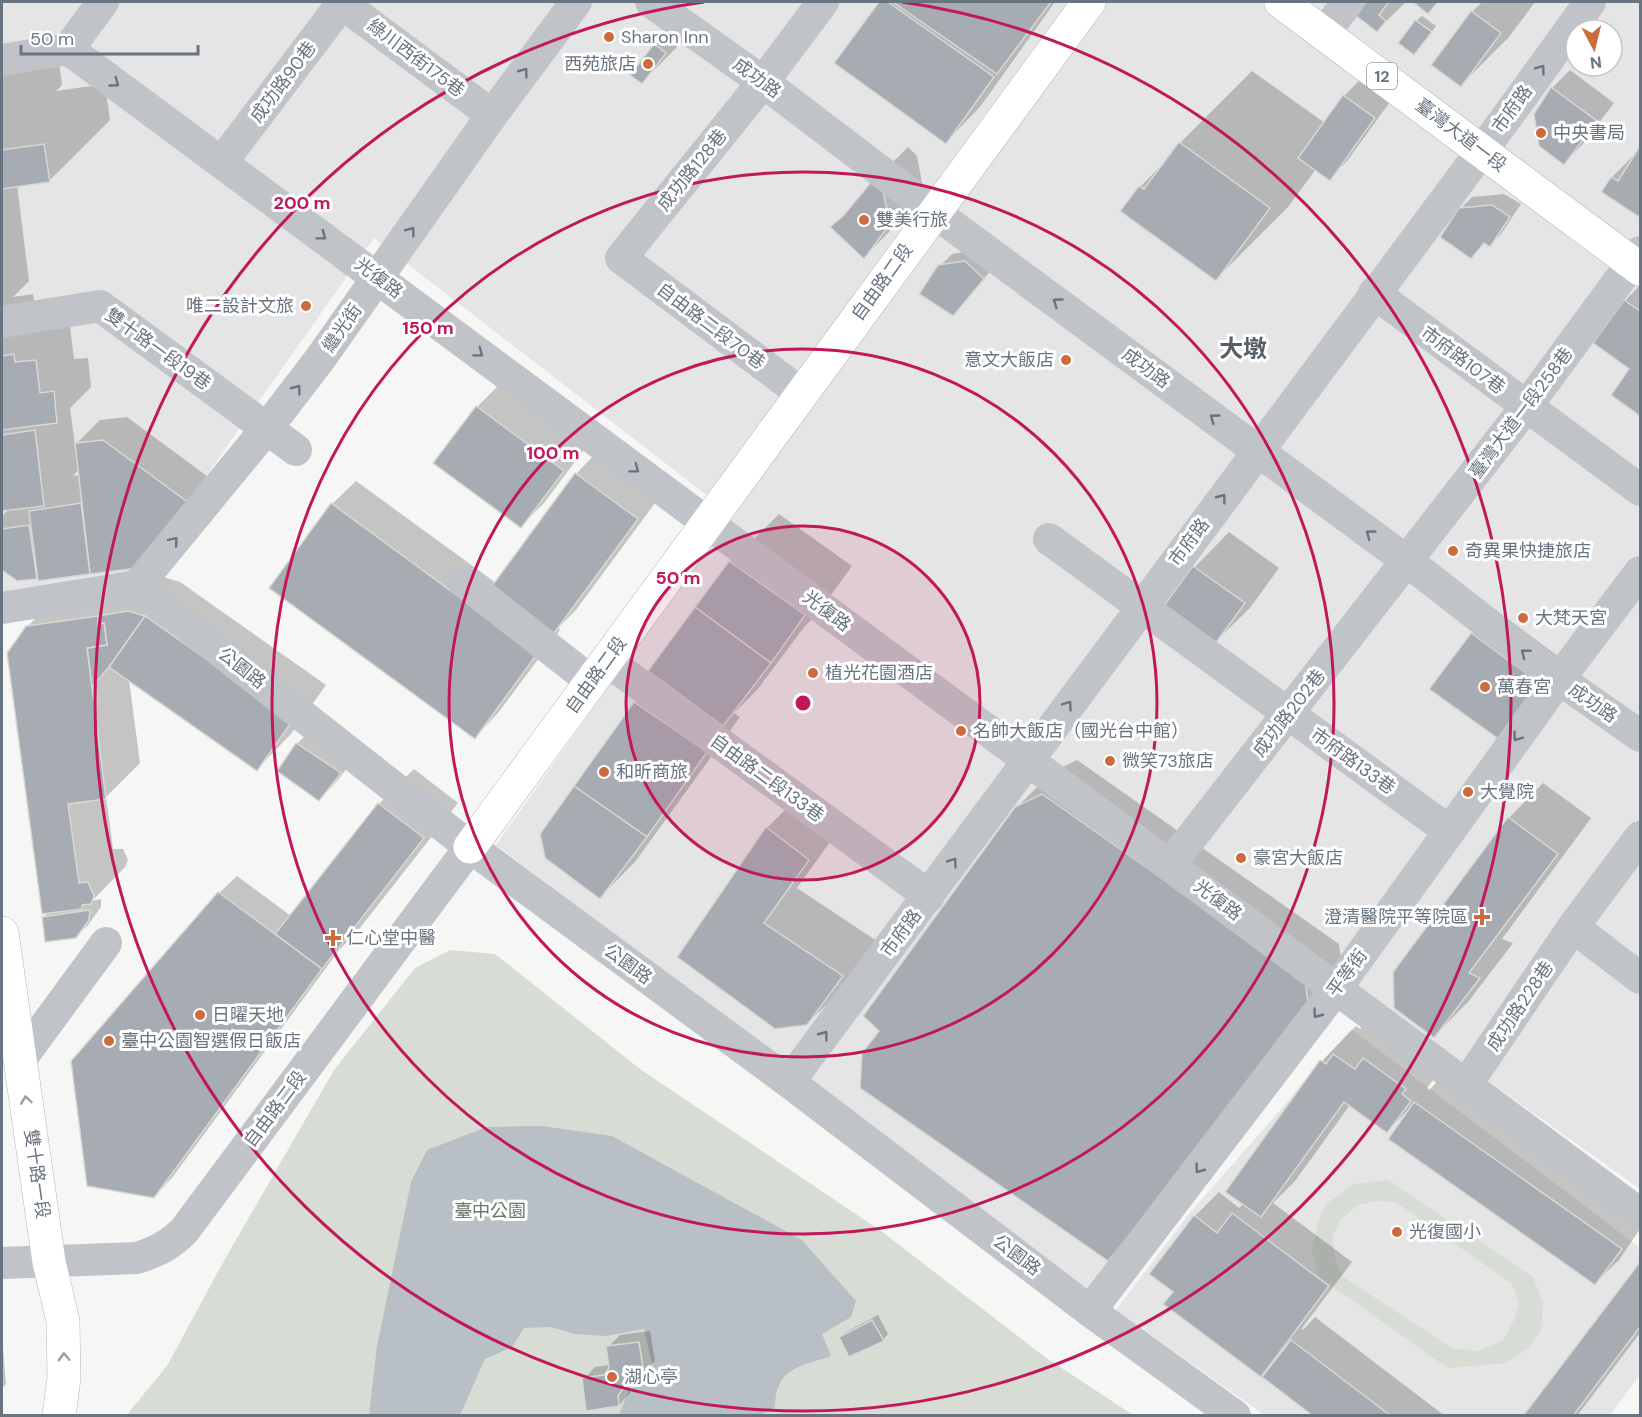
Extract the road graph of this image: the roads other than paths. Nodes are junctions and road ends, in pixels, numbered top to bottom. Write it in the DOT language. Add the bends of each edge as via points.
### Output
graph roads {
  1 [pos="103,2"];
  2 [pos="342,2"];
  3 [pos="576,2"];
  4 [pos="651,2"];
  5 [pos="823,2"];
  6 [pos="1089,2"];
  7 [pos="1281,2"];
  8 [pos="1348,2"];
  9 [pos="1590,2"];
  10 [pos="1324,33"];
  11 [pos="68,49"];
  12 [pos="2,60"];
  13 [pos="763,82"];
  14 [pos="492,115"];
  15 [pos="1482,150"];
  16 [pos="222,162"];
  17 [pos="934,212"];
  18 [pos="621,258"];
  19 [pos="1638,261"];
  20 [pos="377,277"];
  21 [pos="1374,293"];
  22 [pos="2,322"];
  23 [pos="801,393"];
  24 [pos="1526,407"];
  25 [pos="267,428"];
  26 [pos="296,450"];
  27 [pos="1258,451"];
  28 [pos="1641,490"];
  29 [pos="707,522"];
  30 [pos="1049,538"];
  31 [pos="1407,561"];
  32 [pos="1641,572"];
  33 [pos="464,582"];
  34 [pos="137,586"];
  35 [pos="1141,607"];
  36 [pos="2,608"];
  37 [pos="599,670"];
  38 [pos="1559,679"];
  39 [pos="1288,715"];
  40 [pos="1641,736"];
  41 [pos="1028,760"];
  42 [pos="1449,831"];
  43 [pos="1641,837"];
  44 [pos="470,847"];
  45 [pos="1170,865"];
  46 [pos="928,896"];
  47 [pos="1573,927"];
  48 [pos="2,933"];
  49 [pos="106,943"];
  50 [pos="1641,978"];
  51 [pos="1336,988"];
  52 [pos="20,1060"];
  53 [pos="789,1082"];
  54 [pos="1466,1085"];
  55 [pos="1637,1203"];
  56 [pos="50,1262"];
  57 [pos="2,1263"];
  58 [pos="1090,1311"];
  59 [pos="59,1416"];
  60 [pos="1235,1416"];
  1 -- 11 [label="street"];
  2 -- 14 [label="street, 綠川西街175巷"];
  2 -- 16 [label="street, 成功路90巷"];
  14 -- 3 [label="street, 繼光街, one-way"];
  4 -- 13 [label="street, 成功路"];
  5 -- 13 [label="street, 成功路128巷"];
  6 -- 17 [label="main road, 自由路二段"];
  7 -- 10 [label="main road, 臺灣大道一段 / 12"];
  8 -- 10 [label="street"];
  15 -- 9 [label="street, 市府路, one-way"];
  10 -- 15 [label="main road, 臺灣大道一段 / 12"];
  11 -- 12 [label="street"];
  11 -- 16 [label="street, 光復路, one-way"];
  13 -- 17 [label="street, 成功路"];
  13 -- 18 [label="street, 成功路128巷"];
  20 -- 14 [label="street, 繼光街, one-way"];
  15 -- 19 [label="main road, 臺灣大道一段 / 12"];
  15 -- 21 [label="street, 市府路"];
  16 -- 20 [label="street, 光復路, one-way"];
  17 -- 23 [label="main road, 自由路二段"];
  27 -- 17 [label="street, 成功路, one-way"];
  18 -- 23 [label="street, 自由路二段70巷"];
  19 -- 24 [label="street, 臺灣大道一段258巷"];
  25 -- 20 [label="street, 繼光街, one-way"];
  20 -- 29 [label="street, 光復路, one-way"];
  21 -- 24 [label="street, 市府路107巷"];
  21 -- 27 [label="street, 市府路"];
  22 -- 25 [label="street, 雙十路一段19巷" via="100,306"];
  23 -- 29 [label="main road, 自由路二段"];
  24 -- 28 [label="street, 市府路107巷"];
  24 -- 31 [label="street, 臺灣大道一段258巷"];
  25 -- 26 [label="street, 雙十路一段19巷"];
  34 -- 25 [label="street, 繼光街, one-way"];
  31 -- 27 [label="street, 成功路, one-way"];
  35 -- 27 [label="street, 市府路, one-way"];
  29 -- 37 [label="main road, 自由路二段"];
  29 -- 41 [label="street, 光復路"];
  30 -- 35 [label="street, 市府路133巷"];
  38 -- 31 [label="street, 成功路, one-way"];
  31 -- 39 [label="street, 成功路202巷"];
  32 -- 38 [label="street, 平等街"];
  33 -- 37 [label="street, 自由路二段133巷"];
  34 -- 36 [label="street"];
  34 -- 44 [label="street, 公園路"];
  35 -- 39 [label="street, 市府路133巷"];
  41 -- 35 [label="street, 市府路, one-way"];
  37 -- 44 [label="main road, 自由路二段"];
  37 -- 46 [label="street, 自由路二段133巷"];
  38 -- 40 [label="street, 成功路"];
  38 -- 42 [label="street, 平等街, one-way"];
  39 -- 42 [label="street, 市府路133巷"];
  39 -- 45 [label="street, 成功路202巷"];
  41 -- 45 [label="street, 光復路"];
  46 -- 41 [label="street, 市府路, one-way"];
  42 -- 51 [label="street, 平等街"];
  43 -- 47 [label="street, 成功路228巷"];
  44 -- 53 [label="street, 公園路"];
  44 -- 56 [label="street, 自由路二段" via="174,1241 137,1258"];
  45 -- 51 [label="street, 光復路"];
  53 -- 46 [label="street, 市府路, one-way"];
  47 -- 50 [label="street"];
  47 -- 54 [label="street, 成功路228巷"];
  48 -- 52 [label="main road, 雙十路一段"];
  49 -- 52 [label="street"];
  51 -- 54 [label="street, 光復路"];
  51 -- 58 [label="street, 平等街, one-way"];
  56 -- 52 [label="main road, 雙十路一段, one-way"];
  53 -- 58 [label="street, 公園路"];
  54 -- 55 [label="street, 光復路"];
  56 -- 57 [label="street, 自由路二段"];
  59 -- 56 [label="main road, 雙十路一段, one-way" via="64,1378 63,1321"];
  58 -- 60 [label="street, 公園路"];
}
